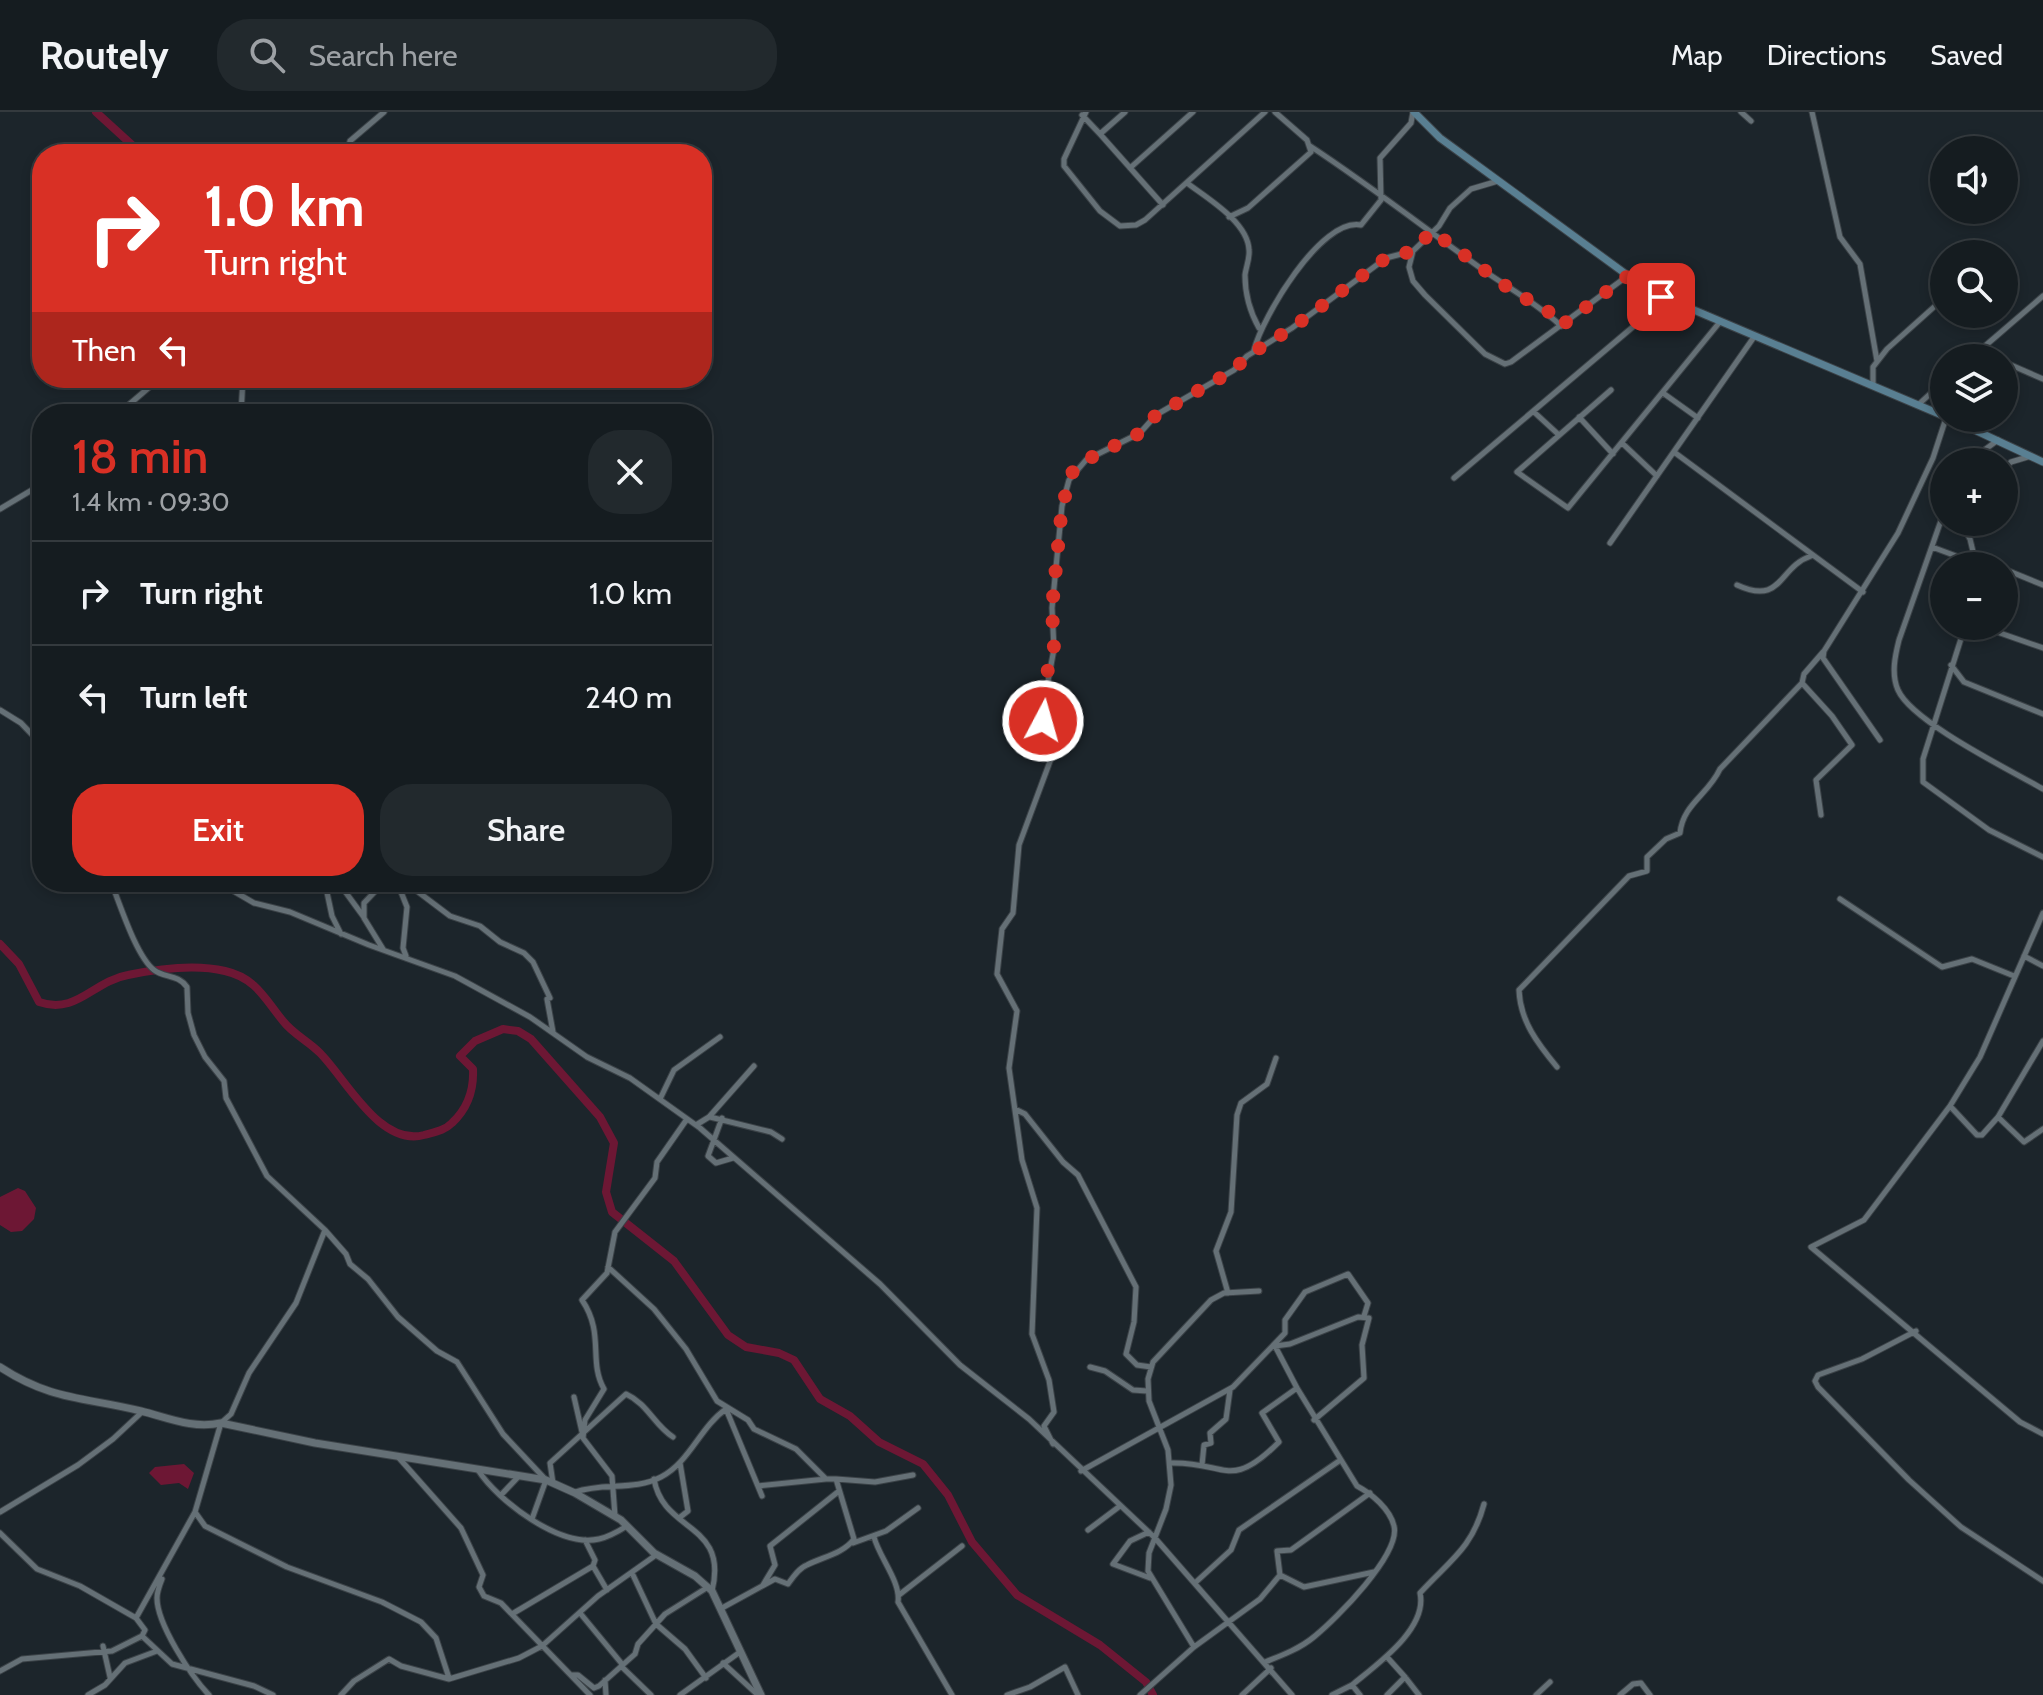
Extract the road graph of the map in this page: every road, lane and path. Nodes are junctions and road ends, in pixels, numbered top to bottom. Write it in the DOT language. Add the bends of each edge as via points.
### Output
graph roads {
  1 [pos="384,112"];
  2 [pos="1125,112"];
  3 [pos="1193,112"];
  4 [pos="1265,112"];
  5 [pos="1275,112"];
  6 [pos="1415,112"];
  7 [pos="1741,112"];
  8 [pos="1812,112"];
  9 [pos="1084,114"];
  10 [pos="1751,121"];
  11 [pos="1100,134"];
  12 [pos="349,144"];
  13 [pos="1310,146"];
  14 [pos="1130,168"];
  15 [pos="1498,181"];
  16 [pos="1187,183"];
  17 [pos="1380,193"];
  18 [pos="1163,205"];
  19 [pos="1229,217"];
  20 [pos="1432,231"];
  21 [pos="1413,251"];
  22 [pos="1626,277"];
  23 [pos="2043,296"];
  24 [pos="1666,299"];
  25 [pos="1930,311"];
  26 [pos="1719,323"];
  27 [pos="1561,326"];
  28 [pos="1259,328"];
  29 [pos="1754,337"];
  30 [pos="1987,344"];
  31 [pos="1254,351"];
  32 [pos="1877,361"];
  33 [pos="2018,368"];
  34 [pos="2043,379"];
  35 [pos="1873,387"];
  36 [pos="148,388"];
  37 [pos="1611,390"];
  38 [pos="1663,393"];
  39 [pos="1930,393"];
  40 [pos="130,404"];
  41 [pos="1917,405"];
  42 [pos="1930,410"];
  43 [pos="1534,412"];
  44 [pos="1579,417"];
  45 [pos="1698,418"];
  46 [pos="1941,432"];
  47 [pos="1980,432"];
  48 [pos="1559,435"];
  49 [pos="1998,440"];
  50 [pos="1622,443"];
  51 [pos="1987,448"];
  52 [pos="1674,452"];
  53 [pos="1613,454"];
  54 [pos="2032,456"];
  55 [pos="2018,460"];
  56 [pos="2043,462"];
  57 [pos="1657,476"];
  58 [pos="1454,478"];
  59 [pos="32,490"];
  60 [pos="0,509"];
  61 [pos="1936,536"];
  62 [pos="1610,543"];
  63 [pos="1932,547"];
  64 [pos="1945,552"];
  65 [pos="1812,556"];
  66 [pos="2018,575"];
  67 [pos="1737,585"];
  68 [pos="2043,585"];
  69 [pos="1863,592"];
  70 [pos="2018,639"];
  71 [pos="1960,640"];
  72 [pos="2043,648"];
  73 [pos="1824,651"];
  74 [pos="1951,665"];
  75 [pos="1959,678"];
  76 [pos="1802,683"];
  77 [pos="1943,687"];
  78 [pos="0,710"];
  79 [pos="2043,714"];
  80 [pos="1933,723"];
  81 [pos="32,735"];
  82 [pos="1880,740"];
  83 [pos="2043,789"];
  84 [pos="1821,815"];
  85 [pos="2043,857"];
  86 [pos="115,892"];
  87 [pos="235,892"];
  88 [pos="326,892"];
  89 [pos="346,892"];
  90 [pos="376,892"];
  91 [pos="401,892"];
  92 [pos="418,892"];
  93 [pos="1840,899"];
  94 [pos="2043,913"];
  95 [pos="364,918"];
  96 [pos="342,935"];
  97 [pos="383,950"];
  98 [pos="406,956"];
  99 [pos="2024,956"];
  100 [pos="2043,966"];
  101 [pos="2014,976"];
  102 [pos="555,1034"];
  103 [pos="720,1037"];
  104 [pos="2043,1041"];
  105 [pos="1276,1058"];
  106 [pos="754,1066"];
  107 [pos="1557,1067"];
  108 [pos="660,1099"];
  109 [pos="1950,1106"];
  110 [pos="1015,1109"];
  111 [pos="709,1117"];
  112 [pos="1998,1117"];
  113 [pos="722,1118"];
  114 [pos="687,1119"];
  115 [pos="696,1125"];
  116 [pos="2043,1129"];
  117 [pos="782,1139"];
  118 [pos="716,1142"];
  119 [pos="733,1158"];
  120 [pos="325,1230"];
  121 [pos="608,1267"];
  122 [pos="1259,1291"];
  123 [pos="1228,1293"];
  124 [pos="1364,1316"];
  125 [pos="1916,1331"];
  126 [pos="1275,1346"];
  127 [pos="0,1367"];
  128 [pos="1090,1367"];
  129 [pos="1151,1367"];
  130 [pos="1297,1388"];
  131 [pos="1230,1389"];
  132 [pos="1147,1391"];
  133 [pos="574,1397"];
  134 [pos="726,1409"];
  135 [pos="142,1411"];
  136 [pos="1314,1420"];
  137 [pos="221,1423"];
  138 [pos="1160,1430"];
  139 [pos="582,1433"];
  140 [pos="2043,1434"];
  141 [pos="673,1437"];
  142 [pos="1053,1444"];
  143 [pos="398,1457"];
  144 [pos="1339,1461"];
  145 [pos="680,1462"];
  146 [pos="1170,1463"];
  147 [pos="1202,1465"];
  148 [pos="478,1470"];
  149 [pos="1081,1471"];
  150 [pos="913,1475"];
  151 [pos="519,1476"];
  152 [pos="654,1479"];
  153 [pos="826,1479"];
  154 [pos="836,1479"];
  155 [pos="549,1482"];
  156 [pos="613,1484"];
  157 [pos="758,1486"];
  158 [pos="839,1491"];
  159 [pos="575,1493"];
  160 [pos="1370,1493"];
  161 [pos="501,1495"];
  162 [pos="762,1496"];
  163 [pos="1484,1504"];
  164 [pos="1120,1506"];
  165 [pos="918,1508"];
  166 [pos="0,1512"];
  167 [pos="195,1512"];
  168 [pos="615,1516"];
  169 [pos="679,1518"];
  170 [pos="532,1519"];
  171 [pos="627,1526"];
  172 [pos="1088,1530"];
  173 [pos="1149,1532"];
  174 [pos="0,1533"];
  175 [pos="874,1537"];
  176 [pos="1155,1538"];
  177 [pos="585,1540"];
  178 [pos="852,1543"];
  179 [pos="962,1546"];
  180 [pos="656,1555"];
  181 [pos="593,1566"];
  182 [pos="1375,1571"];
  183 [pos="163,1574"];
  184 [pos="633,1575"];
  185 [pos="1280,1575"];
  186 [pos="1150,1578"];
  187 [pos="2043,1581"];
  188 [pos="1196,1582"];
  189 [pos="763,1586"];
  190 [pos="710,1589"];
  191 [pos="607,1590"];
  192 [pos="899,1595"];
  193 [pos="722,1608"];
  194 [pos="580,1613"];
  195 [pos="512,1614"];
  196 [pos="136,1618"];
  197 [pos="1229,1622"];
  198 [pos="656,1624"];
  199 [pos="142,1636"];
  200 [pos="542,1646"];
  201 [pos="1194,1647"];
  202 [pos="103,1649"];
  203 [pos="157,1651"];
  204 [pos="741,1651"];
  205 [pos="1386,1657"];
  206 [pos="1265,1662"];
  207 [pos="723,1663"];
  208 [pos="621,1665"];
  209 [pos="1271,1668"];
  210 [pos="190,1669"];
  211 [pos="0,1671"];
  212 [pos="570,1675"];
  213 [pos="110,1677"];
  214 [pos="1405,1677"];
  215 [pos="706,1678"];
  216 [pos="449,1679"];
  217 [pos="605,1679"];
  218 [pos="1550,1682"];
  219 [pos="1352,1685"];
  220 [pos="1030,1687"];
  221 [pos="88,1695"];
  222 [pos="209,1695"];
  223 [pos="273,1695"];
  224 [pos="341,1695"];
  225 [pos="590,1695"];
  226 [pos="606,1695"];
  227 [pos="651,1695"];
  228 [pos="680,1695"];
  229 [pos="758,1695"];
  230 [pos="952,1695"];
  231 [pos="1007,1695"];
  232 [pos="1026,1695"];
  233 [pos="1078,1695"];
  234 [pos="1140,1695"];
  235 [pos="1242,1695"];
  236 [pos="1292,1695"];
  237 [pos="1332,1695"];
  238 [pos="1360,1695"];
  239 [pos="1387,1695"];
  240 [pos="1419,1695"];
  241 [pos="1536,1695"];
  242 [pos="1620,1695"];
  243 [pos="1650,1695"];
  1 -- 12 [label="street"];
  2 -- 11 [label="street"];
  3 -- 14 [label="street"];
  4 -- 16 [label="street"];
  5 -- 13 [label="street"];
  6 -- 15 [label="main road"];
  6 -- 17 [label="street" via="1380,158"];
  7 -- 10 [label="street"];
  8 -- 32 [label="street" via="1840,237 1860,264"];
  9 -- 11 [label="street"];
  9 -- 18 [label="street" via="1064,166 1093,203 1120,226 1136,225"];
  11 -- 14 [label="street"];
  13 -- 17 [label="street"];
  13 -- 19 [label="street" via="1305,159 1275,186"];
  14 -- 18 [label="street"];
  15 -- 20 [label="street" via="1471,189"];
  15 -- 22 [label="main road"];
  16 -- 18 [label="street"];
  16 -- 19 [label="street"];
  17 -- 20 [label="street"];
  17 -- 28 [label="street" via="1381,200 1365,221 1348,226 1305,258"];
  19 -- 28 [label="street" via="1249,249 1249,310"];
  20 -- 21 [label="street"];
  20 -- 27 [label="street" via="1549,312"];
  21 -- 27 [label="street" via="1413,281 1494,359 1511,362"];
  21 -- 31 [label="street" via="1386,258"];
  22 -- 24 [label="main road"];
  22 -- 27 [label="street"];
  23 -- 30 [label="street"];
  24 -- 26 [label="main road"];
  24 -- 43 [label="street"];
  25 -- 32 [label="street"];
  26 -- 29 [label="main road"];
  26 -- 38 [label="street"];
  28 -- 31 [label="street"];
  29 -- 35 [label="main road"];
  29 -- 45 [label="street"];
  31 -- 110 [label="street" via="1234,370 1156,415 1140,433 1086,460 1069,480 1052,608 1054,649 1043,708 1052,756 1019,845 1013,913 1002,929 998,959 997,974 1017,1011 1009,1068"];
  32 -- 35 [label="street"];
  33 -- 34 [label="street"];
  35 -- 41 [label="main road"];
  36 -- 40 [label="street"];
  37 -- 44 [label="street"];
  38 -- 45 [label="street"];
  38 -- 50 [label="street"];
  39 -- 41 [label="street"];
  41 -- 42 [label="main road"];
  43 -- 48 [label="street"];
  43 -- 58 [label="street"];
  44 -- 48 [label="street"];
  44 -- 53 [label="street"];
  45 -- 52 [label="street"];
  46 -- 69 [label="street" via="1898,533"];
  47 -- 49 [label="main road"];
  48 -- 53 [label="street" via="1517,472 1568,508"];
  49 -- 51 [label="street"];
  49 -- 54 [label="main road"];
  50 -- 53 [label="street"];
  50 -- 57 [label="street"];
  52 -- 57 [label="street"];
  52 -- 65 [label="street"];
  54 -- 55 [label="street"];
  54 -- 56 [label="main road"];
  57 -- 62 [label="street"];
  59 -- 60 [label="street"];
  61 -- 63 [label="street"];
  63 -- 64 [label="street"];
  63 -- 80 [label="street" via="1894,661 1898,690 1911,708"];
  65 -- 67 [label="street" via="1769,591"];
  65 -- 69 [label="street"];
  66 -- 68 [label="street"];
  69 -- 73 [label="street"];
  70 -- 72 [label="street"];
  71 -- 74 [label="street"];
  73 -- 76 [label="street"];
  73 -- 82 [label="street" via="1823,658"];
  74 -- 75 [label="street"];
  74 -- 77 [label="street"];
  75 -- 77 [label="street"];
  75 -- 79 [label="street"];
  76 -- 84 [label="street" via="1852,745 1816,780"];
  76 -- 107 [label="street" via="1682,815 1680,833 1647,857 1647,871 1629,876 1519,990 1519,1005 1536,1042"];
  77 -- 80 [label="street"];
  78 -- 81 [label="street"];
  80 -- 83 [label="street"];
  80 -- 85 [label="street" via="1923,759 1926,787 1989,830"];
  86 -- 120 [label="street" via="146,961 187,987 194,1035 224,1081 226,1098 267,1176"];
  87 -- 96 [label="street"];
  88 -- 96 [label="street"];
  89 -- 95 [label="street"];
  90 -- 95 [label="street" via="364,903"];
  91 -- 98 [label="street" via="407,907"];
  92 -- 102 [label="street" via="533,962 550,998"];
  93 -- 101 [label="street" via="1942,967 1972,959"];
  94 -- 99 [label="street"];
  95 -- 97 [label="street"];
  96 -- 97 [label="street"];
  97 -- 98 [label="street"];
  98 -- 102 [label="street" via="455,976"];
  99 -- 100 [label="street"];
  99 -- 101 [label="street"];
  101 -- 109 [label="street" via="1980,1057"];
  102 -- 108 [label="street"];
  103 -- 108 [label="street" via="674,1070"];
  104 -- 112 [label="street"];
  105 -- 123 [label="street" via="1267,1084 1241,1103 1237,1115 1231,1212 1216,1251"];
  106 -- 111 [label="street"];
  108 -- 114 [label="street"];
  109 -- 112 [label="street" via="1977,1135"];
  109 -- 125 [label="street" via="1864,1220 1811,1247"];
  110 -- 129 [label="street" via="1078,1175 1125,1264 1136,1287 1126,1354 1137,1365"];
  110 -- 142 [label="street" via="1022,1160 1037,1208 1032,1334 1049,1380 1054,1412 1044,1426"];
  111 -- 113 [label="street"];
  111 -- 115 [label="street"];
  112 -- 116 [label="street" via="2024,1142"];
  113 -- 117 [label="street"];
  113 -- 118 [label="street"];
  114 -- 115 [label="street"];
  114 -- 121 [label="street" via="657,1162 655,1178 615,1232"];
  115 -- 118 [label="street"];
  118 -- 119 [label="street"];
  118 -- 119 [label="street" via="711,1160"];
  119 -- 142 [label="street" via="880,1284 960,1365"];
  120 -- 137 [label="street" via="296,1303"];
  120 -- 155 [label="street" via="398,1317 457,1362 503,1434"];
  121 -- 134 [label="street" via="654,1309"];
  121 -- 139 [label="street" via="582,1300 597,1330 598,1378 604,1389"];
  122 -- 123 [label="street"];
  123 -- 129 [label="street" via="1211,1300"];
  124 -- 126 [label="street"];
  124 -- 126 [label="street" via="1368,1303 1348,1274 1305,1292"];
  124 -- 136 [label="street" via="1369,1318 1362,1345 1364,1378"];
  125 -- 140 [label="street" via="2020,1422"];
  125 -- 187 [label="street" via="1818,1375 1818,1387 1961,1527"];
  126 -- 130 [label="street"];
  126 -- 131 [label="street"];
  127 -- 135 [label="street" via="47,1393"];
  128 -- 132 [label="street" via="1133,1390"];
  129 -- 132 [label="street"];
  130 -- 136 [label="street"];
  130 -- 147 [label="street" via="1262,1413 1279,1442 1257,1462 1221,1473"];
  131 -- 138 [label="street"];
  131 -- 147 [label="street" via="1226,1419 1210,1433"];
  132 -- 138 [label="street"];
  133 -- 139 [label="street"];
  134 -- 145 [label="street"];
  134 -- 153 [label="street" via="796,1449"];
  134 -- 157 [label="street"];
  135 -- 137 [label="street" via="170,1421"];
  135 -- 166 [label="street" via="78,1465"];
  136 -- 144 [label="street"];
  137 -- 143 [label="street"];
  137 -- 167 [label="street"];
  138 -- 146 [label="street"];
  138 -- 149 [label="street"];
  139 -- 141 [label="street" via="626,1394 642,1402 661,1430"];
  139 -- 155 [label="street" via="550,1463"];
  139 -- 156 [label="street"];
  142 -- 149 [label="street"];
  143 -- 148 [label="street"];
  143 -- 195 [label="street" via="467,1537 483,1575 479,1587 484,1596"];
  144 -- 160 [label="street" via="1357,1486"];
  144 -- 188 [label="street" via="1239,1530 1231,1550"];
  145 -- 152 [label="street"];
  145 -- 169 [label="street" via="688,1511"];
  146 -- 147 [label="street"];
  146 -- 176 [label="street" via="1170,1496"];
  148 -- 151 [label="street"];
  148 -- 161 [label="street"];
  149 -- 164 [label="street"];
  150 -- 154 [label="street" via="875,1482"];
  151 -- 155 [label="street"];
  151 -- 161 [label="street"];
  152 -- 156 [label="street" via="633,1486"];
  152 -- 169 [label="street" via="662,1506"];
  153 -- 154 [label="street"];
  153 -- 157 [label="street"];
  154 -- 158 [label="street"];
  155 -- 159 [label="street"];
  155 -- 170 [label="street"];
  156 -- 159 [label="street"];
  156 -- 168 [label="street"];
  157 -- 162 [label="street"];
  158 -- 178 [label="street"];
  158 -- 189 [label="street" via="770,1546 775,1565"];
  159 -- 168 [label="street"];
  160 -- 182 [label="street" via="1394,1525 1386,1558"];
  160 -- 185 [label="street" via="1291,1550 1277,1551"];
  161 -- 170 [label="street"];
  163 -- 205 [label="street" via="1474,1536 1420,1593 1419,1612"];
  164 -- 172 [label="street"];
  164 -- 173 [label="street"];
  165 -- 175 [label="street"];
  167 -- 183 [label="street"];
  167 -- 216 [label="street" via="205,1526 287,1567 421,1622 436,1638"];
  168 -- 171 [label="street"];
  169 -- 190 [label="street" via="715,1554 717,1572"];
  170 -- 177 [label="street" via="565,1538"];
  171 -- 177 [label="street"];
  171 -- 180 [label="street"];
  173 -- 176 [label="street"];
  173 -- 186 [label="street" via="1130,1541 1113,1564"];
  174 -- 196 [label="street" via="37,1569"];
  175 -- 178 [label="street"];
  175 -- 192 [label="street"];
  176 -- 186 [label="street" via="1149,1553"];
  176 -- 188 [label="street"];
  177 -- 181 [label="street"];
  178 -- 189 [label="street" via="803,1566 788,1584 775,1579"];
  179 -- 192 [label="street"];
  180 -- 184 [label="street"];
  180 -- 190 [label="street"];
  181 -- 191 [label="street"];
  181 -- 195 [label="street"];
  182 -- 185 [label="street" via="1304,1587"];
  182 -- 206 [label="street" via="1317,1635"];
  183 -- 196 [label="street"];
  183 -- 210 [label="street" via="157,1596 160,1610"];
  184 -- 191 [label="street"];
  184 -- 198 [label="street"];
  185 -- 197 [label="street" via="1260,1599"];
  186 -- 201 [label="street"];
  188 -- 197 [label="street"];
  189 -- 193 [label="street"];
  190 -- 193 [label="street"];
  190 -- 198 [label="street" via="672,1608"];
  191 -- 194 [label="street"];
  192 -- 230 [label="street" via="898,1602"];
  193 -- 204 [label="street"];
  194 -- 200 [label="street"];
  194 -- 208 [label="street"];
  195 -- 200 [label="street"];
  196 -- 199 [label="street" via="145,1630"];
  197 -- 201 [label="street"];
  197 -- 206 [label="street"];
  198 -- 208 [label="street"];
  198 -- 215 [label="street" via="685,1649"];
  199 -- 202 [label="street"];
  199 -- 203 [label="street"];
  200 -- 212 [label="street"];
  200 -- 216 [label="street"];
  201 -- 234 [label="street"];
  202 -- 211 [label="street" via="22,1659"];
  202 -- 213 [label="street"];
  203 -- 210 [label="street" via="172,1664"];
  203 -- 213 [label="street" via="130,1660"];
  204 -- 207 [label="street"];
  204 -- 229 [label="street"];
  205 -- 214 [label="street"];
  205 -- 219 [label="street"];
  206 -- 209 [label="street"];
  207 -- 215 [label="street"];
  207 -- 229 [label="street"];
  208 -- 217 [label="street"];
  208 -- 227 [label="street"];
  209 -- 235 [label="street"];
  209 -- 236 [label="street"];
  210 -- 222 [label="street"];
  210 -- 223 [label="street"];
  212 -- 217 [label="street" via="594,1688"];
  212 -- 225 [label="street"];
  213 -- 221 [label="street"];
  214 -- 239 [label="street"];
  214 -- 240 [label="street"];
  215 -- 228 [label="street"];
  216 -- 224 [label="street" via="389,1659"];
  217 -- 226 [label="street"];
  218 -- 241 [label="street"];
  219 -- 237 [label="street"];
  219 -- 238 [label="street"];
  220 -- 231 [label="street"];
  220 -- 232 [label="street"];
  220 -- 233 [label="street" via="1065,1667"];
  242 -- 243 [label="street" via="1641,1683"];
}
